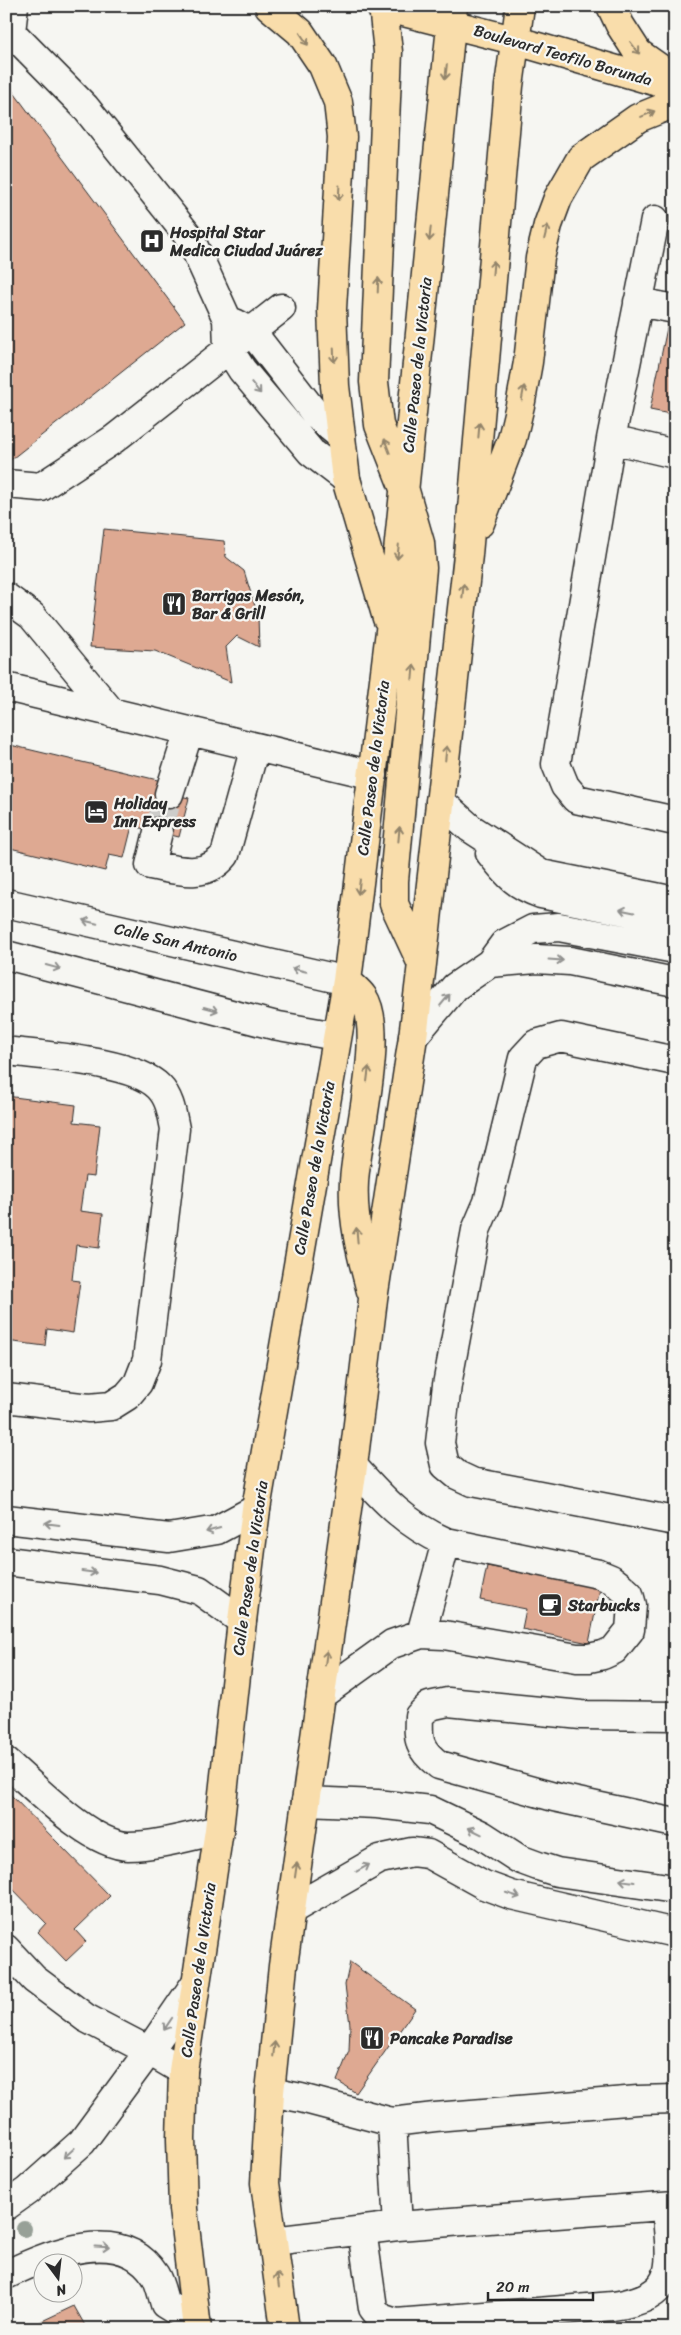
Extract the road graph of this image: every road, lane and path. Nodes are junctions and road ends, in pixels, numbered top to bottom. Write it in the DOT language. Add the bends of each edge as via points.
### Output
graph roads {
  1 [pos="269,6"];
  2 [pos="520,6"];
  3 [pos="611,6"];
  4 [pos="382,7"];
  5 [pos="452,15"];
  6 [pos="11,25"];
  7 [pos="516,41"];
  8 [pos="675,79"];
  9 [pos="675,87"];
  10 [pos="675,102"];
  11 [pos="655,220"];
  12 [pos="638,302"];
  13 [pos="281,308"];
  14 [pos="675,309"];
  15 [pos="227,319"];
  16 [pos="252,332"];
  17 [pos="228,348"];
  18 [pos="341,436"];
  19 [pos="611,439"];
  20 [pos="675,454"];
  21 [pos="346,479"];
  22 [pos="6,484"];
  23 [pos="404,491"];
  24 [pos="468,555"];
  25 [pos="6,597"];
  26 [pos="390,632"];
  27 [pos="6,687"];
  28 [pos="112,713"];
  29 [pos="189,731"];
  30 [pos="255,747"];
  31 [pos="373,775"];
  32 [pos="169,794"];
  33 [pos="440,801"];
  34 [pos="675,821"];
  35 [pos="470,828"];
  36 [pos="158,832"];
  37 [pos="675,884"];
  38 [pos="675,901"];
  39 [pos="6,904"];
  40 [pos="675,921"];
  41 [pos="675,948"];
  42 [pos="497,954"];
  43 [pos="6,955"];
  44 [pos="422,964"];
  45 [pos="675,964"];
  46 [pos="347,981"];
  47 [pos="675,982"];
  48 [pos="336,1036"];
  49 [pos="413,1037"];
  50 [pos="6,1051"];
  51 [pos="675,1060"];
  52 [pos="374,1299"];
  53 [pos="6,1398"];
  54 [pos="352,1466"];
  55 [pos="256,1509"];
  56 [pos="6,1519"];
  57 [pos="675,1521"];
  58 [pos="446,1542"];
  59 [pos="6,1561"];
  60 [pos="242,1621"];
  61 [pos="421,1634"];
  62 [pos="321,1695"];
  63 [pos="675,1716"];
  64 [pos="6,1762"];
  65 [pos="306,1801"];
  66 [pos="675,1823"];
  67 [pos="219,1830"];
  68 [pos="675,1889"];
  69 [pos="291,1910"];
  70 [pos="675,1933"];
  71 [pos="6,1949"];
  72 [pos="195,1984"];
  73 [pos="149,2051"];
  74 [pos="183,2072"];
  75 [pos="270,2092"];
  76 [pos="675,2099"];
  77 [pos="392,2122"];
  78 [pos="670,2205"];
  79 [pos="6,2206"];
  80 [pos="398,2226"];
  81 [pos="362,2230"];
  82 [pos="273,2241"];
  83 [pos="6,2275"];
  84 [pos="197,2326"];
  85 [pos="285,2329"];
  1 -- 18 [label="main road, one-way" via="300,32 323,66 338,102 342,137 332,309"];
  2 -- 7 [label="main road"];
  3 -- 8 [label="main road, one-way" via="638,53"];
  4 -- 5 [label="main road, Boulevard Teofilo Borunda"];
  23 -- 4 [label="main road, one-way" via="378,425 374,382 388,52"];
  5 -- 7 [label="main road, Boulevard Teofilo Borunda"];
  5 -- 23 [label="main road, Calle Paseo de la Victoria, one-way"];
  6 -- 15 [label="street" via="85,107 190,238"];
  7 -- 9 [label="main road, Boulevard Teofilo Borunda"];
  24 -- 7 [label="main road, one-way" via="509,86"];
  24 -- 10 [label="main road, one-way" via="512,439 528,362 540,258 558,198 581,158 638,118"];
  11 -- 12 [label="street"];
  12 -- 14 [label="street"];
  12 -- 19 [label="street"];
  13 -- 16 [label="street"];
  15 -- 16 [label="street"];
  15 -- 17 [label="street"];
  16 -- 17 [label="street"];
  16 -- 18 [label="street" via="317,416"];
  17 -- 21 [label="street, one-way" via="257,390 312,452"];
  17 -- 22 [label="street" via="114,440 42,487"];
  18 -- 21 [label="main road"];
  19 -- 20 [label="street"];
  19 -- 34 [label="street" via="556,764 565,786 576,799"];
  21 -- 26 [label="main road"];
  23 -- 26 [label="main road, Calle Paseo de la Victoria, one-way"];
  44 -- 23 [label="main road, one-way" via="394,904 422,568 420,543"];
  33 -- 24 [label="main road, one-way"];
  25 -- 28 [label="street" via="32,616"];
  26 -- 31 [label="main road, Calle Paseo de la Victoria"];
  27 -- 28 [label="street"];
  28 -- 29 [label="street"];
  29 -- 30 [label="street"];
  29 -- 32 [label="street"];
  30 -- 31 [label="street"];
  30 -- 36 [label="street" via="224,856 216,866 196,872 150,865"];
  31 -- 46 [label="main road, Calle Paseo de la Victoria, one-way"];
  33 -- 35 [label="street"];
  33 -- 44 [label="main road"];
  35 -- 37 [label="street" via="550,858"];
  35 -- 38 [label="street" via="541,874"];
  40 -- 35 [label="street, one-way" via="541,894 521,887"];
  46 -- 39 [label="street, Calle San Antonio, one-way"];
  41 -- 42 [label="street" via="559,927 533,930"];
  42 -- 45 [label="street" via="540,942 574,944"];
  42 -- 47 [label="street, one-way" via="570,961"];
  49 -- 42 [label="street, one-way" via="455,987"];
  43 -- 48 [label="street, one-way" via="273,1025"];
  44 -- 49 [label="main road"];
  46 -- 48 [label="main road, Calle Paseo de la Victoria"];
  52 -- 46 [label="main road, one-way" via="357,1241 354,1182 371,1054 372,1021 363,997"];
  48 -- 55 [label="main road, Calle Paseo de la Victoria"];
  49 -- 52 [label="main road"];
  50 -- 53 [label="street" via="106,1065 139,1073 159,1086 171,1106 175,1129 147,1360 138,1383 127,1396 111,1406 89,1408"];
  51 -- 57 [label="street" via="561,1037 536,1044 524,1058 488,1202 476,1230 447,1385 440,1443 445,1465 472,1482"];
  52 -- 54 [label="main road"];
  54 -- 58 [label="street" via="382,1498 422,1532"];
  62 -- 54 [label="main road, one-way"];
  55 -- 56 [label="street, one-way" via="217,1530 169,1538"];
  55 -- 60 [label="main road, Calle Paseo de la Victoria"];
  58 -- 61 [label="street"];
  58 -- 61 [label="street" via="611,1579 629,1594 632,1605 630,1630 614,1650 588,1658"];
  59 -- 60 [label="street, one-way" via="160,1580 200,1590"];
  60 -- 67 [label="main road, Calle Paseo de la Victoria"];
  61 -- 62 [label="street" via="392,1644"];
  62 -- 65 [label="main road"];
  63 -- 66 [label="street" via="581,1715 448,1702 429,1706 418,1716 418,1739 424,1754 439,1765 554,1797"];
  64 -- 67 [label="street" via="85,1829 108,1842 128,1846"];
  68 -- 65 [label="street, one-way" via="557,1872 538,1866 519,1859 482,1835 430,1810"];
  69 -- 65 [label="main road, one-way"];
  67 -- 72 [label="main road, Calle Paseo de la Victoria"];
  69 -- 70 [label="street, one-way" via="380,1859 412,1852 428,1854 484,1885 511,1895"];
  75 -- 69 [label="main road, one-way"];
  71 -- 73 [label="street" via="34,1979 86,2018"];
  72 -- 73 [label="street, one-way"];
  72 -- 74 [label="main road, Calle Paseo de la Victoria"];
  73 -- 74 [label="street"];
  73 -- 79 [label="street, one-way" via="82,2142"];
  74 -- 84 [label="main road, Calle Paseo de la Victoria" via="183,2209"];
  75 -- 77 [label="street"];
  75 -- 82 [label="main road" via="266,2183"];
  76 -- 77 [label="street"];
  77 -- 80 [label="street"];
  78 -- 80 [label="street"];
  78 -- 81 [label="street" via="671,2270 665,2286 633,2304 613,2306 396,2323 381,2318 373,2308"];
  80 -- 81 [label="street"];
  81 -- 82 [label="street"];
  85 -- 82 [label="main road, one-way"];
  83 -- 84 [label="street, one-way" via="74,2249 98,2246 128,2252 144,2262 156,2276 165,2304"];
}
